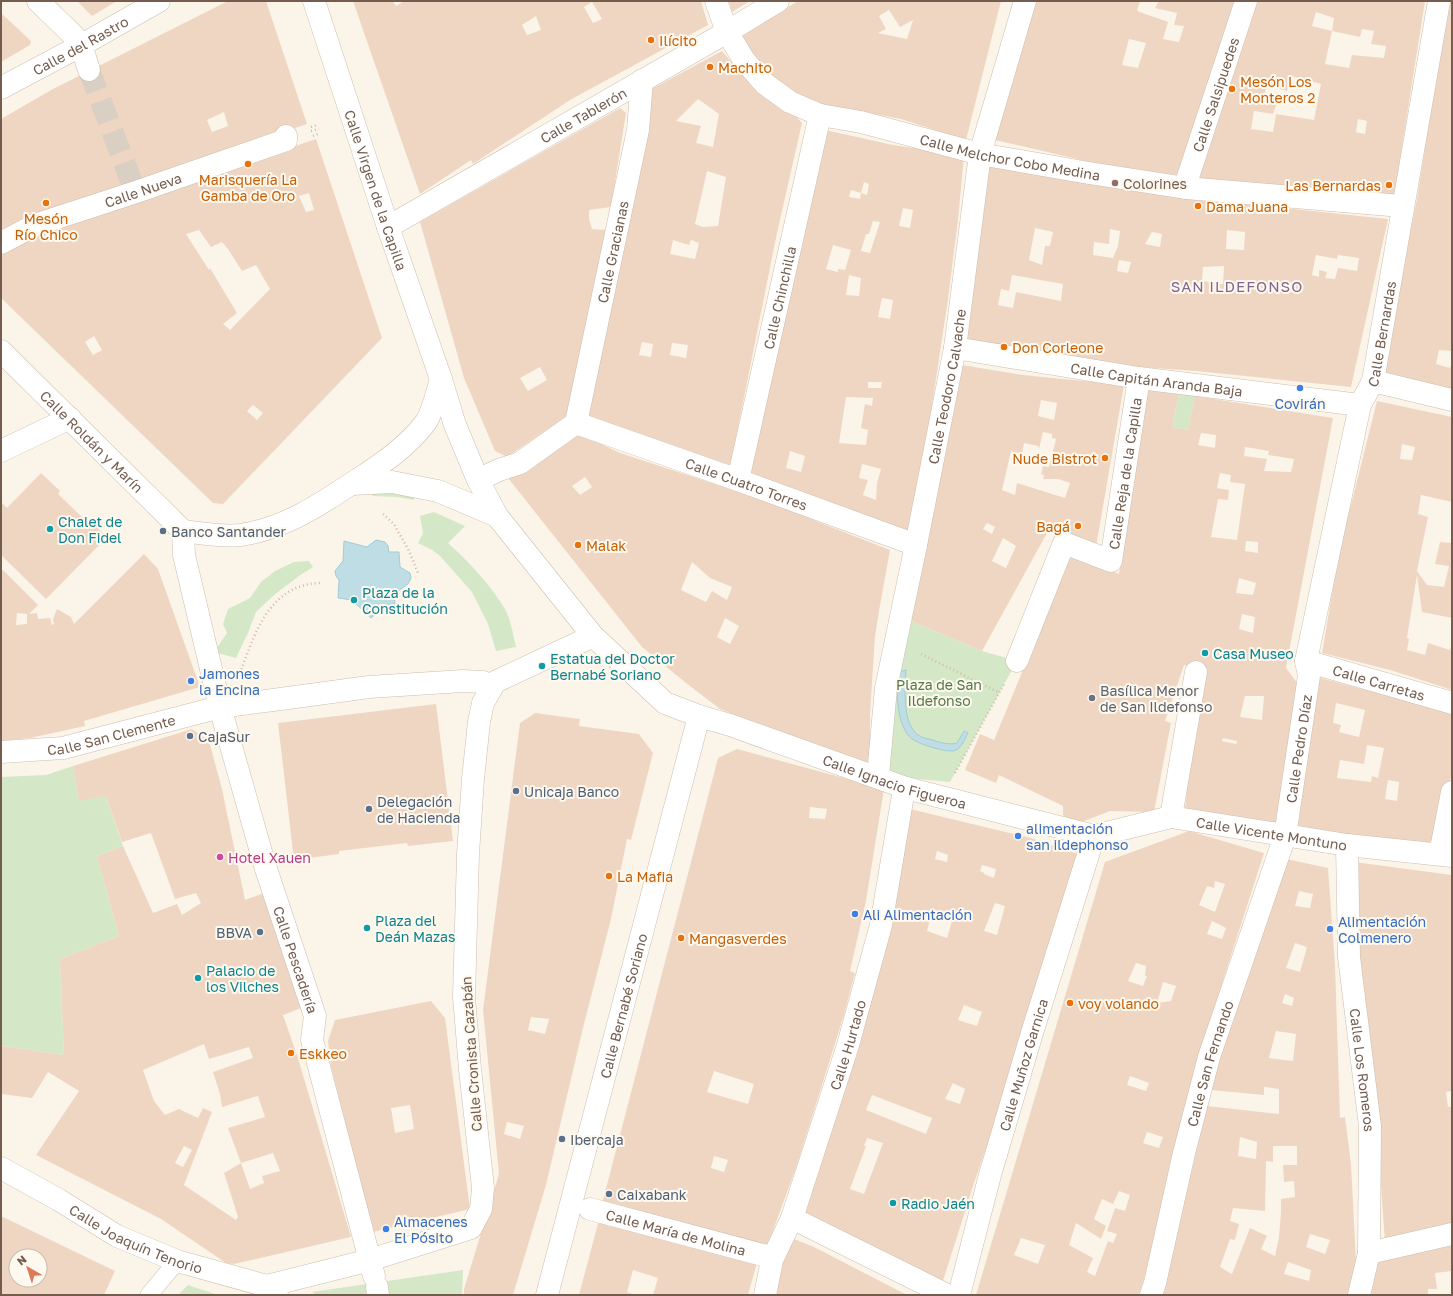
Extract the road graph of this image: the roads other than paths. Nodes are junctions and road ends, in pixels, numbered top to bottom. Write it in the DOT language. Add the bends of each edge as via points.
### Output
graph roads {
  1 [pos="38,1"];
  2 [pos="159,1"];
  3 [pos="314,1"];
  4 [pos="716,1"];
  5 [pos="778,1"];
  6 [pos="1025,1"];
  7 [pos="1246,1"];
  8 [pos="1439,1"];
  9 [pos="727,32"];
  10 [pos="83,54"];
  11 [pos="642,80"];
  12 [pos="1,88"];
  13 [pos="820,115"];
  14 [pos="287,140"];
  15 [pos="980,154"];
  16 [pos="1186,188"];
  17 [pos="1402,206"];
  18 [pos="388,227"];
  19 [pos="1,244"];
  20 [pos="955,348"];
  21 [pos="1,351"];
  22 [pos="1139,378"];
  23 [pos="441,379"];
  24 [pos="1373,380"];
  25 [pos="1452,400"];
  26 [pos="1360,405"];
  27 [pos="70,418"];
  28 [pos="576,423"];
  29 [pos="1,451"];
  30 [pos="478,480"];
  31 [pos="738,480"];
  32 [pos="352,484"];
  33 [pos="497,516"];
  34 [pos="182,531"];
  35 [pos="916,545"];
  36 [pos="593,636"];
  37 [pos="1017,660"];
  38 [pos="1306,661"];
  39 [pos="1196,672"];
  40 [pos="483,682"];
  41 [pos="1452,703"];
  42 [pos="220,707"];
  43 [pos="699,716"];
  44 [pos="1,752"];
  45 [pos="878,775"];
  46 [pos="906,788"];
  47 [pos="1452,792"];
  48 [pos="1171,817"];
  49 [pos="1094,836"];
  50 [pos="1285,836"];
  51 [pos="1347,845"];
  52 [pos="1446,855"];
  53 [pos="1,1168"];
  54 [pos="590,1209"];
  55 [pos="792,1218"];
  56 [pos="1452,1234"];
  57 [pos="1369,1253"];
  58 [pos="763,1255"];
  59 [pos="177,1261"];
  60 [pos="375,1280"];
  61 [pos="272,1290"];
  62 [pos="149,1295"];
  63 [pos="547,1295"];
  64 [pos="765,1295"];
  65 [pos="947,1295"];
  66 [pos="959,1295"];
  67 [pos="1151,1295"];
  68 [pos="1358,1295"];
  1 -- 10 [label="street"];
  2 -- 12 [label="street, Calle del Rastro"];
  3 -- 18 [label="street, Calle Virgen de la Capilla"];
  4 -- 9 [label="street, Calle Melchor Cobo Medina"];
  5 -- 9 [label="street, Calle Tablerón"];
  6 -- 15 [label="street, Calle Teodoro Calvache"];
  7 -- 16 [label="street, Calle Salsipuedes"];
  8 -- 17 [label="street, Calle Bernardas"];
  9 -- 11 [label="street, Calle Tablerón"];
  9 -- 13 [label="street, Calle Melchor Cobo Medina" via="744,60 765,84 790,102"];
  11 -- 18 [label="street, Calle Tablerón"];
  11 -- 28 [label="street, Calle Gracianas" via="638,130"];
  13 -- 15 [label="street, Calle Melchor Cobo Medina" via="861,122"];
  13 -- 31 [label="street, Calle Chinchilla"];
  14 -- 19 [label="street, Calle Nueva" via="134,187 35,225"];
  15 -- 16 [label="street, Calle Melchor Cobo Medina"];
  15 -- 20 [label="street, Calle Teodoro Calvache"];
  16 -- 17 [label="street, Calle Melchor Cobo Medina"];
  17 -- 24 [label="street, Calle Bernardas"];
  18 -- 23 [label="street, Calle Virgen de la Capilla"];
  20 -- 22 [label="street, Calle Capitán Aranda Baja"];
  20 -- 35 [label="street, Calle Teodoro Calvache"];
  21 -- 27 [label="street, Calle Roldán y Marín"];
  22 -- 26 [label="street, Calle Capitán Aranda Baja"];
  22 -- 37 [label="street, Calle Reja de la Capilla" via="1111,561 1064,543"];
  23 -- 30 [label="street" via="455,425"];
  23 -- 32 [label="street" via="427,420 410,441"];
  24 -- 25 [label="street"];
  24 -- 26 [label="street, Calle Bernardas"];
  26 -- 38 [label="street, Calle Bernardas"];
  27 -- 29 [label="street"];
  27 -- 34 [label="street, Calle Roldán y Marín"];
  28 -- 30 [label="street" via="520,463"];
  28 -- 31 [label="street, Calle Cuatro Torres"];
  30 -- 33 [label="street"];
  31 -- 35 [label="street, Calle Cuatro Torres"];
  32 -- 33 [label="street" via="392,482 438,491"];
  32 -- 34 [label="street" via="290,521 262,530 239,535"];
  33 -- 36 [label="street, Calle Ignacio Figueroa"];
  34 -- 42 [label="street" via="184,555"];
  35 -- 45 [label="street, Calle Teodoro Calvache" via="886,688"];
  36 -- 43 [label="street, Calle Ignacio Figueroa" via="665,703"];
  36 -- 60 [label="street, Calle Cronista Cazabán" via="495,682 483,703 478,722 468,854 464,997 483,1188 481,1209 471,1228"];
  38 -- 41 [label="street, Calle Carretas"];
  38 -- 50 [label="street, Calle Pedro Díaz" via="1309,676"];
  39 -- 48 [label="street"];
  40 -- 42 [label="street, Calle San Clemente" via="369,687"];
  42 -- 44 [label="street, Calle San Clemente" via="63,748"];
  42 -- 60 [label="street, Calle Pescadería" via="265,866 315,1016 312,1040"];
  43 -- 46 [label="street, Calle Ignacio Figueroa"];
  43 -- 63 [label="street, Calle Bernabé Soriano"];
  46 -- 49 [label="street, Calle Ignacio Figueroa"];
  46 -- 55 [label="street, Calle Hurtado" via="881,925 848,1045"];
  47 -- 52 [label="street"];
  48 -- 49 [label="street, Calle Vicente Montuno"];
  48 -- 50 [label="street, Calle Vicente Montuno"];
  49 -- 66 [label="street, Calle Muñoz Garnica" via="990,1175"];
  50 -- 51 [label="street, Calle Vicente Montuno"];
  50 -- 67 [label="street, Calle San Fernando" via="1209,1057"];
  51 -- 52 [label="street, Calle Vicente Montuno"];
  51 -- 57 [label="street, Calle Los Romeros" via="1349,957 1370,1126"];
  53 -- 59 [label="street, Calle Joaquín Tenorio" via="117,1236"];
  54 -- 58 [label="street, Calle María de Molina"];
  55 -- 64 [label="street, Calle Hurtado" via="772,1260"];
  55 -- 65 [label="street"];
  56 -- 57 [label="street"];
  57 -- 68 [label="street, Calle Los Romeros"];
  59 -- 61 [label="street, Calle Joaquín Tenorio"];
  59 -- 62 [label="lane"];
  60 -- 61 [label="street, Calle Cronista Cazabán"];
}
